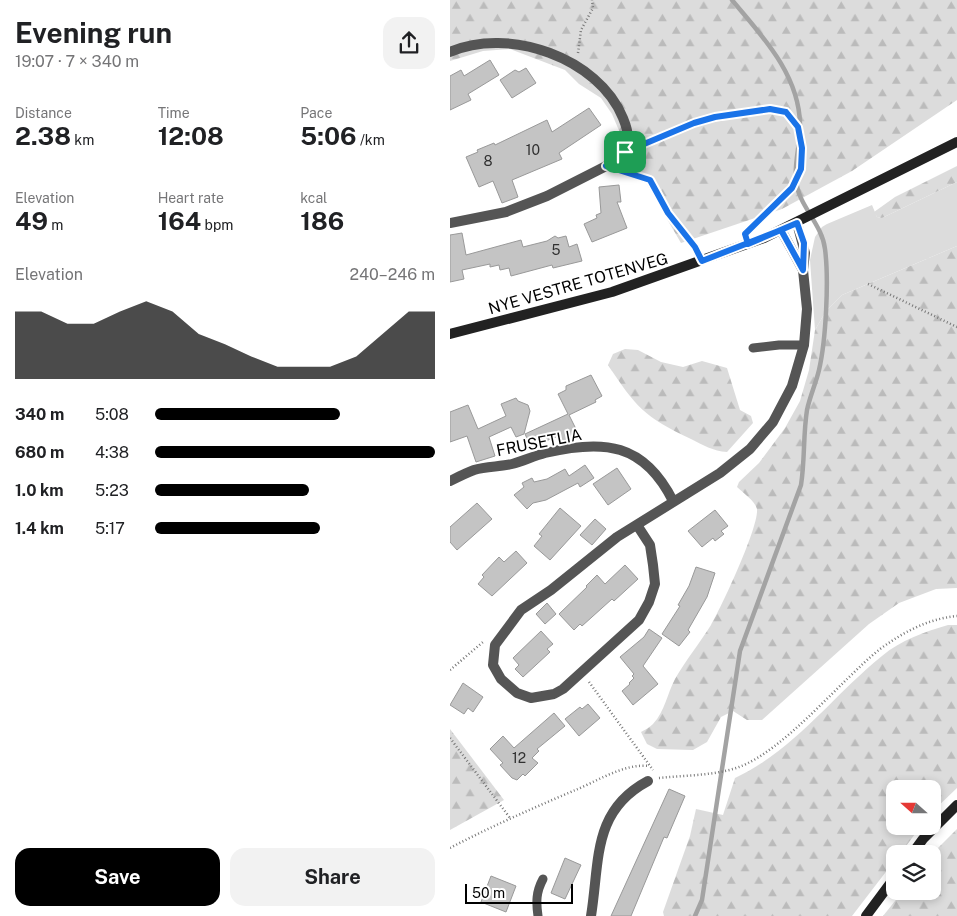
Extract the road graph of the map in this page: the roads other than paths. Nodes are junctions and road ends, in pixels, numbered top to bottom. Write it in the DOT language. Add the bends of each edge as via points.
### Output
graph roads {
  1 [pos="450,52"];
  2 [pos="957,142"];
  3 [pos="450,223"];
  4 [pos="797,223"];
  5 [pos="781,230"];
  6 [pos="803,270"];
  7 [pos="450,334"];
  8 [pos="804,345"];
  9 [pos="753,348"];
  10 [pos="450,481"];
  11 [pos="673,501"];
  12 [pos="637,525"];
  13 [pos="652,780"];
  14 [pos="957,805"];
  15 [pos="918,845"];
  16 [pos="543,879"];
  17 [pos="886,889"];
  18 [pos="538,916"];
  19 [pos="591,916"];
  20 [pos="866,916"];
  1 -- 3 [label="street" via="477,44 515,44 556,56 577,66 606,90 620,110 629,132 629,142 618,160 547,196 506,212"];
  2 -- 4 [label="main road, NYE VESTRE TOTENVEG"];
  4 -- 5 [label="main road, NYE VESTRE TOTENVEG"];
  4 -- 6 [label="street" via="804,243"];
  5 -- 6 [label="street"];
  5 -- 7 [label="main road, NYE VESTRE TOTENVEG" via="603,295"];
  6 -- 8 [label="street" via="807,309"];
  8 -- 9 [label="lane"];
  8 -- 11 [label="street" via="786,398 763,434 720,473"];
  10 -- 11 [label="street, FRUSETLIA" via="475,470 512,464 545,453 595,447 619,448 658,476"];
  11 -- 12 [label="street"];
  12 -- 12 [label="street" via="521,610 495,645 493,665 501,679 517,693 531,698 554,694 582,673 639,620 656,584 650,545"];
  13 -- 19 [label="street" via="626,794 607,821"];
  14 -- 15 [label="main road"];
  16 -- 18 [label="lane" via="536,900"];
  17 -- 20 [label="main road"];
}
